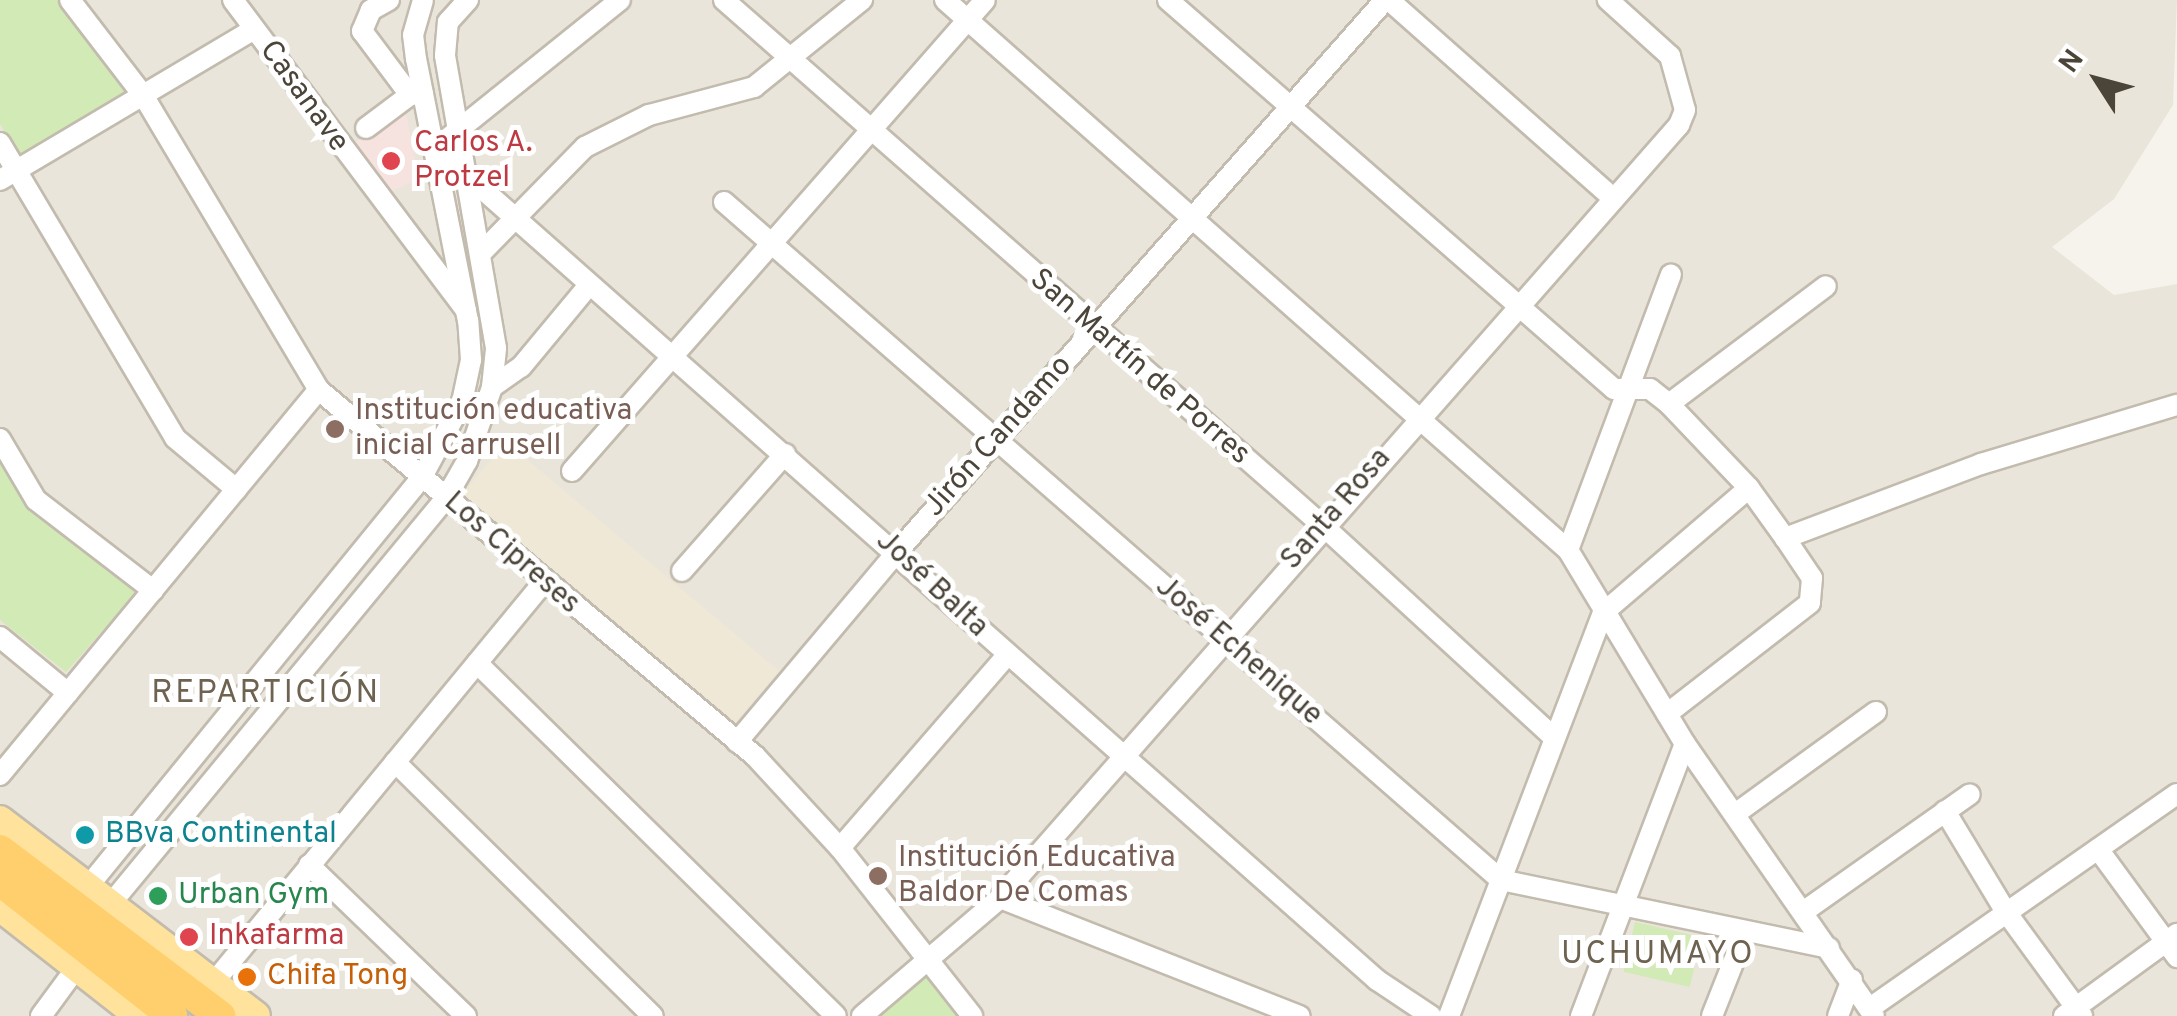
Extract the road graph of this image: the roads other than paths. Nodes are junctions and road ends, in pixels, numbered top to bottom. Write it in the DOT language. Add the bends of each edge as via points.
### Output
graph roads {
  1 [pos="70,0"];
  2 [pos="233,0"];
  3 [pos="389,0"];
  4 [pos="423,0"];
  5 [pos="468,0"];
  6 [pos="620,0"];
  7 [pos="724,0"];
  8 [pos="862,0"];
  9 [pos="946,0"];
  10 [pos="985,0"];
  11 [pos="1168,0"];
  12 [pos="1387,0"];
  13 [pos="1608,0"];
  14 [pos="968,20"];
  15 [pos="254,29"];
  16 [pos="790,59"];
  17 [pos="416,94"];
  18 [pos="143,95"];
  19 [pos="1293,108"];
  20 [pos="366,128"];
  21 [pos="869,130"];
  22 [pos="460,131"];
  23 [pos="0,144"];
  24 [pos="436,148"];
  25 [pos="464,166"];
  26 [pos="8,175"];
  27 [pos="1614,200"];
  28 [pos="724,202"];
  29 [pos="520,216"];
  30 [pos="1193,219"];
  31 [pos="771,242"];
  32 [pos="483,251"];
  33 [pos="1671,275"];
  34 [pos="588,284"];
  35 [pos="1826,286"];
  36 [pos="1517,307"];
  37 [pos="466,310"];
  38 [pos="494,320"];
  39 [pos="1094,331"];
  40 [pos="674,354"];
  41 [pos="492,387"];
  42 [pos="319,390"];
  43 [pos="1628,390"];
  44 [pos="1670,404"];
  45 [pos="2177,405"];
  46 [pos="1419,417"];
  47 [pos="0,439"];
  48 [pos="996,441"];
  49 [pos="785,454"];
  50 [pos="572,472"];
  51 [pos="422,477"];
  52 [pos="1749,488"];
  53 [pos="236,489"];
  54 [pos="446,498"];
  55 [pos="1322,525"];
  56 [pos="1785,538"];
  57 [pos="1568,550"];
  58 [pos="897,552"];
  59 [pos="682,571"];
  60 [pos="544,584"];
  61 [pos="152,590"];
  62 [pos="1602,612"];
  63 [pos="0,637"];
  64 [pos="1225,640"];
  65 [pos="1007,656"];
  66 [pos="477,663"];
  67 [pos="68,693"];
  68 [pos="1876,712"];
  69 [pos="1667,714"];
  70 [pos="1553,737"];
  71 [pos="737,742"];
  72 [pos="1685,744"];
  73 [pos="1121,756"];
  74 [pos="395,762"];
  75 [pos="0,775"];
  76 [pos="1970,794"];
  77 [pos="2177,794"];
  78 [pos="1945,811"];
  79 [pos="1734,814"];
  80 [pos="0,820"];
  81 [pos="840,848"];
  82 [pos="2098,849"];
  83 [pos="0,850"];
  84 [pos="310,865"];
  85 [pos="1501,880"];
  86 [pos="0,881"];
  87 [pos="86,889"];
  88 [pos="1000,898"];
  89 [pos="43,900"];
  90 [pos="0,904"];
  91 [pos="1622,909"];
  92 [pos="1803,912"];
  93 [pos="2006,912"];
  94 [pos="100,913"];
  95 [pos="1744,935"];
  96 [pos="2173,944"];
  97 [pos="1830,948"];
  98 [pos="926,955"];
  99 [pos="77,967"];
  100 [pos="1852,980"];
  101 [pos="214,982"];
  102 [pos="1872,1012"];
  103 [pos="2074,1013"];
  104 [pos="41,1016"];
  105 [pos="139,1016"];
  106 [pos="172,1016"];
  107 [pos="220,1016"];
  108 [pos="256,1016"];
  109 [pos="466,1016"];
  110 [pos="653,1016"];
  111 [pos="836,1016"];
  112 [pos="862,1016"];
  113 [pos="972,1016"];
  114 [pos="1300,1016"];
  115 [pos="1430,1016"];
  116 [pos="1450,1016"];
  117 [pos="1581,1016"];
  118 [pos="1712,1016"];
  119 [pos="1838,1016"];
  1 -- 18 [label="street, Los Cipreses"];
  2 -- 15 [label="street, Casanave"];
  3 -- 17 [label="street" via="371,10 362,31"];
  4 -- 17 [label="street" via="414,36"];
  5 -- 22 [label="street" via="444,37"];
  6 -- 22 [label="street"];
  7 -- 16 [label="street, San Martín de Porres"];
  8 -- 16 [label="street"];
  9 -- 14 [label="street"];
  10 -- 14 [label="street"];
  11 -- 19 [label="street"];
  12 -- 19 [label="street, Jirón Candamo"];
  12 -- 27 [label="street"];
  13 -- 27 [label="street, Santa Rosa" via="1670,56 1686,110"];
  14 -- 21 [label="street"];
  14 -- 30 [label="street"];
  15 -- 18 [label="street"];
  15 -- 37 [label="street, Casanave"];
  16 -- 21 [label="street, San Martín de Porres"];
  16 -- 29 [label="street" via="754,87 613,129 585,147"];
  17 -- 20 [label="street"];
  17 -- 24 [label="street"];
  18 -- 26 [label="street"];
  18 -- 42 [label="street, Los Cipreses"];
  19 -- 30 [label="street, Jirón Candamo"];
  19 -- 36 [label="street"];
  21 -- 31 [label="street"];
  21 -- 39 [label="street, San Martín de Porres"];
  22 -- 24 [label="street"];
  22 -- 25 [label="street"];
  23 -- 26 [label="street"];
  24 -- 25 [label="street, José Balta"];
  24 -- 37 [label="street"];
  25 -- 29 [label="street, José Balta"];
  25 -- 32 [label="street"];
  26 -- 53 [label="street" via="175,438"];
  27 -- 36 [label="street, Santa Rosa"];
  28 -- 31 [label="street, José Echenique"];
  29 -- 32 [label="street"];
  29 -- 34 [label="street, José Balta"];
  30 -- 39 [label="street, Jirón Candamo"];
  30 -- 46 [label="street"];
  31 -- 40 [label="street"];
  31 -- 48 [label="street, José Echenique"];
  32 -- 38 [label="street"];
  33 -- 43 [label="street"];
  34 -- 40 [label="street, José Balta"];
  34 -- 41 [label="street" via="521,367"];
  35 -- 44 [label="street"];
  36 -- 43 [label="street" via="1614,389"];
  36 -- 46 [label="street, Santa Rosa"];
  37 -- 38 [label="street"];
  37 -- 51 [label="street" via="471,360 462,402"];
  38 -- 41 [label="street"];
  39 -- 48 [label="street, Jirón Candamo"];
  39 -- 55 [label="street, San Martín de Porres"];
  40 -- 49 [label="street, José Balta"];
  40 -- 50 [label="street"];
  41 -- 54 [label="street"];
  42 -- 51 [label="street, Los Cipreses"];
  42 -- 53 [label="street"];
  43 -- 44 [label="street" via="1650,388"];
  43 -- 57 [label="street"];
  44 -- 52 [label="street"];
  45 -- 56 [label="street" via="1996,459"];
  46 -- 55 [label="street, Santa Rosa"];
  46 -- 57 [label="street"];
  47 -- 61 [label="street" via="36,500"];
  48 -- 58 [label="street, Jirón Candamo"];
  48 -- 64 [label="street, José Echenique"];
  49 -- 58 [label="street, José Balta"];
  49 -- 59 [label="street"];
  51 -- 54 [label="street, Los Cipreses"];
  51 -- 87 [label="street"];
  52 -- 56 [label="street"];
  52 -- 62 [label="street"];
  53 -- 61 [label="street"];
  54 -- 60 [label="street, Los Cipreses"];
  54 -- 94 [label="street"];
  55 -- 64 [label="street, Santa Rosa"];
  55 -- 70 [label="street, San Martín de Porres"];
  56 -- 69 [label="street" via="1812,578 1810,603"];
  57 -- 62 [label="street"];
  58 -- 65 [label="street, José Balta"];
  58 -- 71 [label="street, Jirón Candamo"];
  60 -- 66 [label="street"];
  60 -- 71 [label="street, Los Cipreses"];
  61 -- 67 [label="street"];
  62 -- 69 [label="street"];
  62 -- 70 [label="street"];
  63 -- 67 [label="street"];
  64 -- 73 [label="street, Santa Rosa"];
  64 -- 85 [label="street, José Echenique"];
  65 -- 73 [label="street, José Balta"];
  65 -- 81 [label="street"];
  66 -- 74 [label="street"];
  66 -- 111 [label="street"];
  67 -- 75 [label="street"];
  68 -- 79 [label="street"];
  69 -- 72 [label="street"];
  70 -- 85 [label="street"];
  71 -- 81 [label="street, Los Cipreses"];
  72 -- 79 [label="street"];
  72 -- 91 [label="street"];
  73 -- 88 [label="street, Santa Rosa"];
  73 -- 115 [label="street, José Balta" via="1376,980"];
  74 -- 84 [label="street"];
  74 -- 110 [label="street"];
  76 -- 78 [label="street"];
  77 -- 82 [label="street"];
  78 -- 92 [label="street"];
  78 -- 93 [label="street"];
  79 -- 92 [label="street"];
  80 -- 87 [label="main road"];
  81 -- 98 [label="street, Los Cipreses"];
  82 -- 93 [label="street"];
  82 -- 96 [label="street"];
  83 -- 89 [label="highway"];
  84 -- 101 [label="street"];
  84 -- 109 [label="street"];
  85 -- 91 [label="street, José Echenique"];
  85 -- 116 [label="street"];
  86 -- 89 [label="highway"];
  87 -- 89 [label="street"];
  87 -- 94 [label="main road"];
  88 -- 98 [label="street, Santa Rosa"];
  88 -- 114 [label="street"];
  89 -- 90 [label="street"];
  89 -- 94 [label="highway"];
  89 -- 106 [label="highway"];
  90 -- 99 [label="main road"];
  91 -- 95 [label="street, José Echenique"];
  91 -- 117 [label="street"];
  92 -- 97 [label="street"];
  93 -- 102 [label="street"];
  93 -- 103 [label="street"];
  94 -- 101 [label="main road"];
  94 -- 107 [label="highway"];
  95 -- 97 [label="street, José Echenique"];
  95 -- 118 [label="street"];
  96 -- 103 [label="street"];
  97 -- 100 [label="street"];
  98 -- 112 [label="street, Santa Rosa"];
  98 -- 113 [label="street, Los Cipreses"];
  99 -- 104 [label="street"];
  99 -- 105 [label="main road"];
  100 -- 102 [label="street"];
  100 -- 119 [label="street"];
  101 -- 108 [label="main road"];
}
